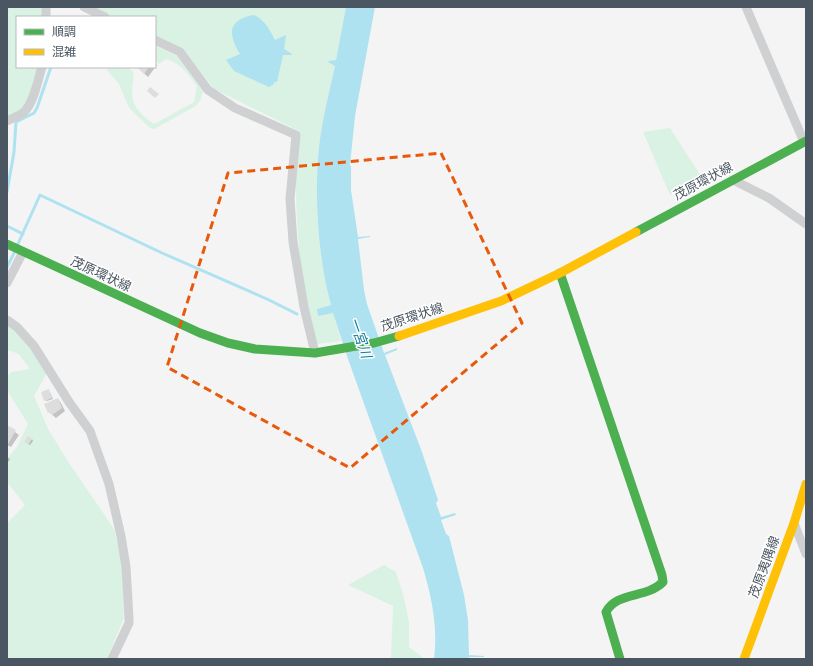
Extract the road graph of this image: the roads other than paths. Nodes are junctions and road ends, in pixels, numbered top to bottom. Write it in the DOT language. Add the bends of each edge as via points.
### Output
graph roads {
  1 [pos="84,7"];
  2 [pos="746,7"];
  3 [pos="103,16"];
  4 [pos="156,40"];
  5 [pos="42,68"];
  6 [pos="7,121"];
  7 [pos="805,142"];
  8 [pos="733,180"];
  9 [pos="806,224"];
  10 [pos="9,245"];
  11 [pos="22,252"];
  12 [pos="560,273"];
  13 [pos="7,283"];
  14 [pos="7,320"];
  15 [pos="315,353"];
  16 [pos="806,484"];
  17 [pos="794,522"];
  18 [pos="806,554"];
  19 [pos="112,659"];
  20 [pos="620,659"];
  21 [pos="744,659"];
  1 -- 3 [label="street"];
  2 -- 7 [label="street"];
  4 -- 15 [label="street" via="180,52 208,90 230,104 296,135 290,200 293,242"];
  5 -- 6 [label="street" via="28,108 24,113"];
  7 -- 8 [label="main road, 茂原環状線"];
  8 -- 9 [label="street" via="769,198"];
  8 -- 12 [label="main road, 茂原環状線"];
  10 -- 11 [label="main road, 茂原環状線"];
  11 -- 13 [label="street"];
  11 -- 15 [label="main road, 茂原環状線" via="200,333 255,349"];
  12 -- 15 [label="main road, 茂原環状線" via="501,301 410,332 374,343"];
  12 -- 20 [label="main road" via="662,575 663,582 652,591 613,602 607,609"];
  14 -- 19 [label="street" via="34,346 90,431 109,484 125,558 129,618"];
  16 -- 17 [label="main road, 茂原夷隅線"];
  17 -- 18 [label="street"];
  17 -- 21 [label="main road, 茂原夷隅線"];
}
